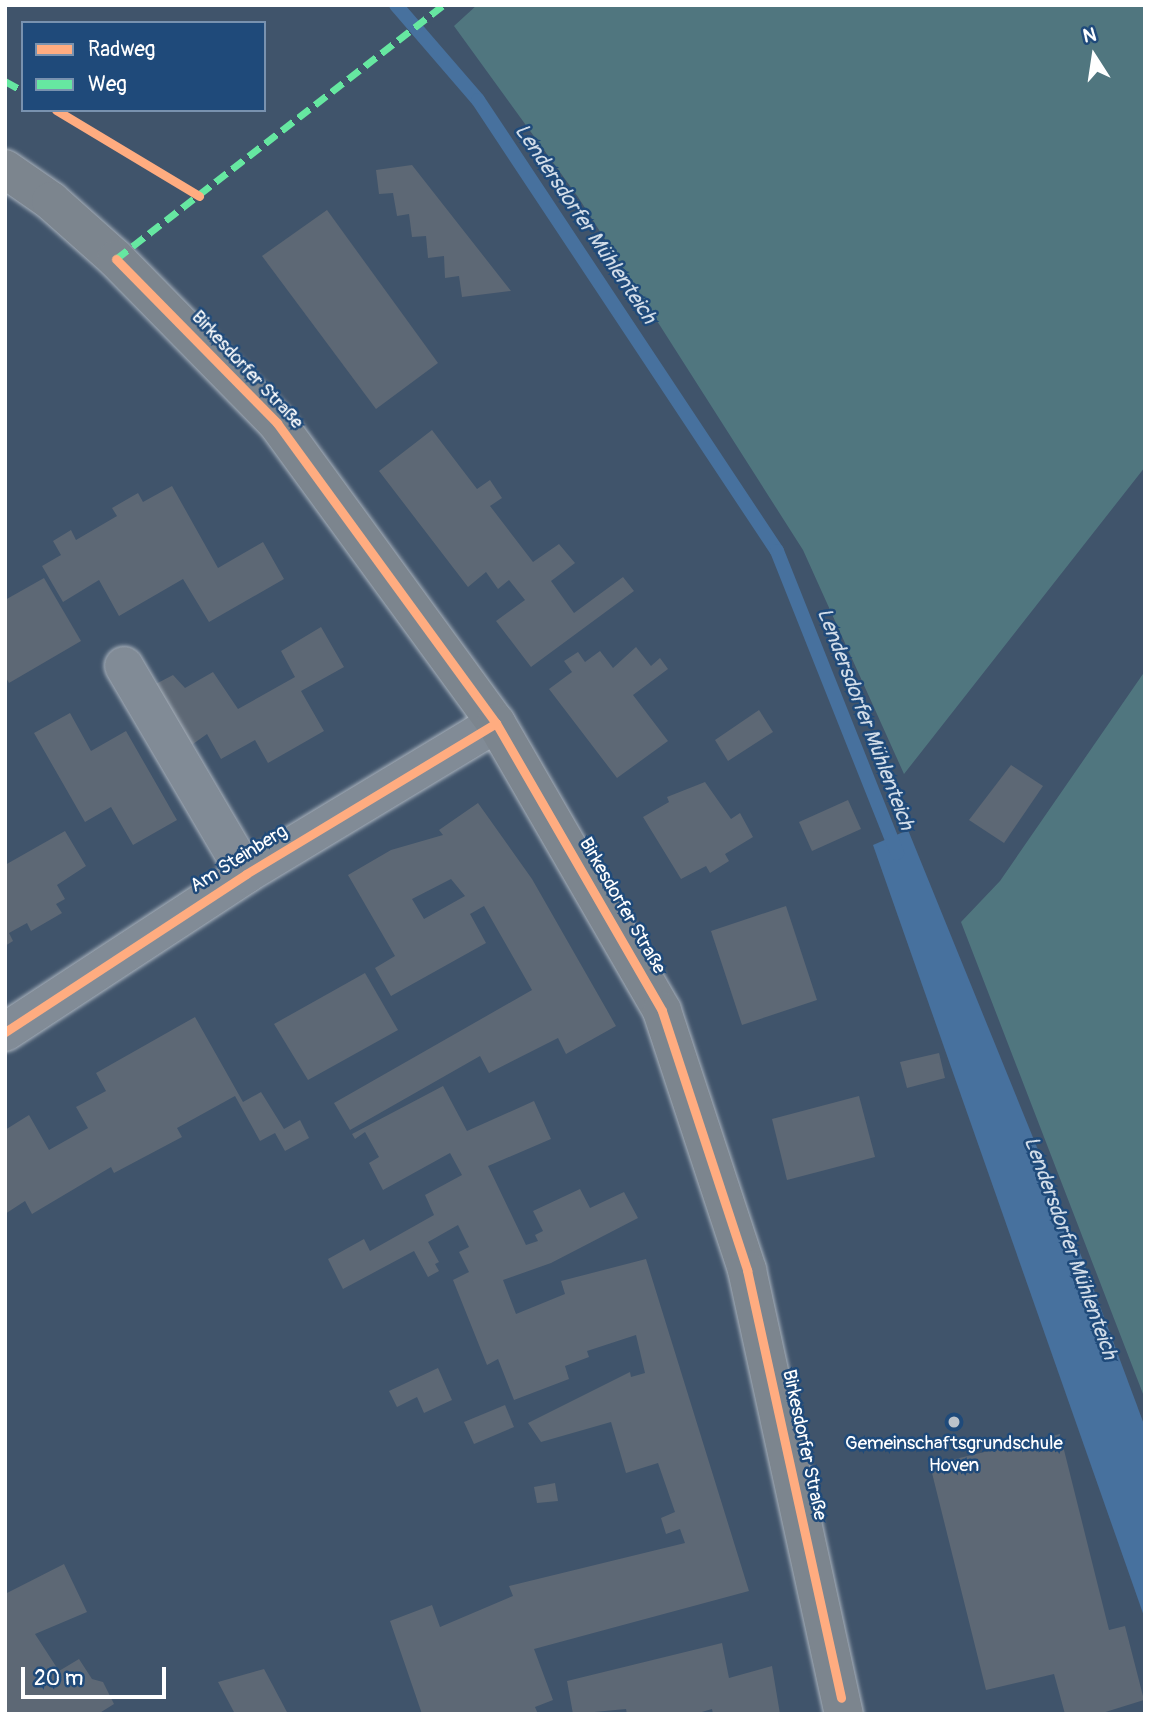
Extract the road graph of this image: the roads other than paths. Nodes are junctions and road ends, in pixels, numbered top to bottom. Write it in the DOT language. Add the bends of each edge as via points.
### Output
graph roads {
  1 [pos="5,169"];
  2 [pos="124,666"];
  3 [pos="496,723"];
  4 [pos="246,874"];
  5 [pos="5,1032"];
  6 [pos="844,1714"];
  1 -- 3 [label="main road, Birkesdorfer Straße" via="51,201 116,259 277,422"];
  2 -- 4 [label="street, Am Steinberg"];
  3 -- 4 [label="street, Am Steinberg"];
  3 -- 6 [label="main road, Birkesdorfer Straße" via="662,1011 747,1270"];
  4 -- 5 [label="street, Am Steinberg"];
}
